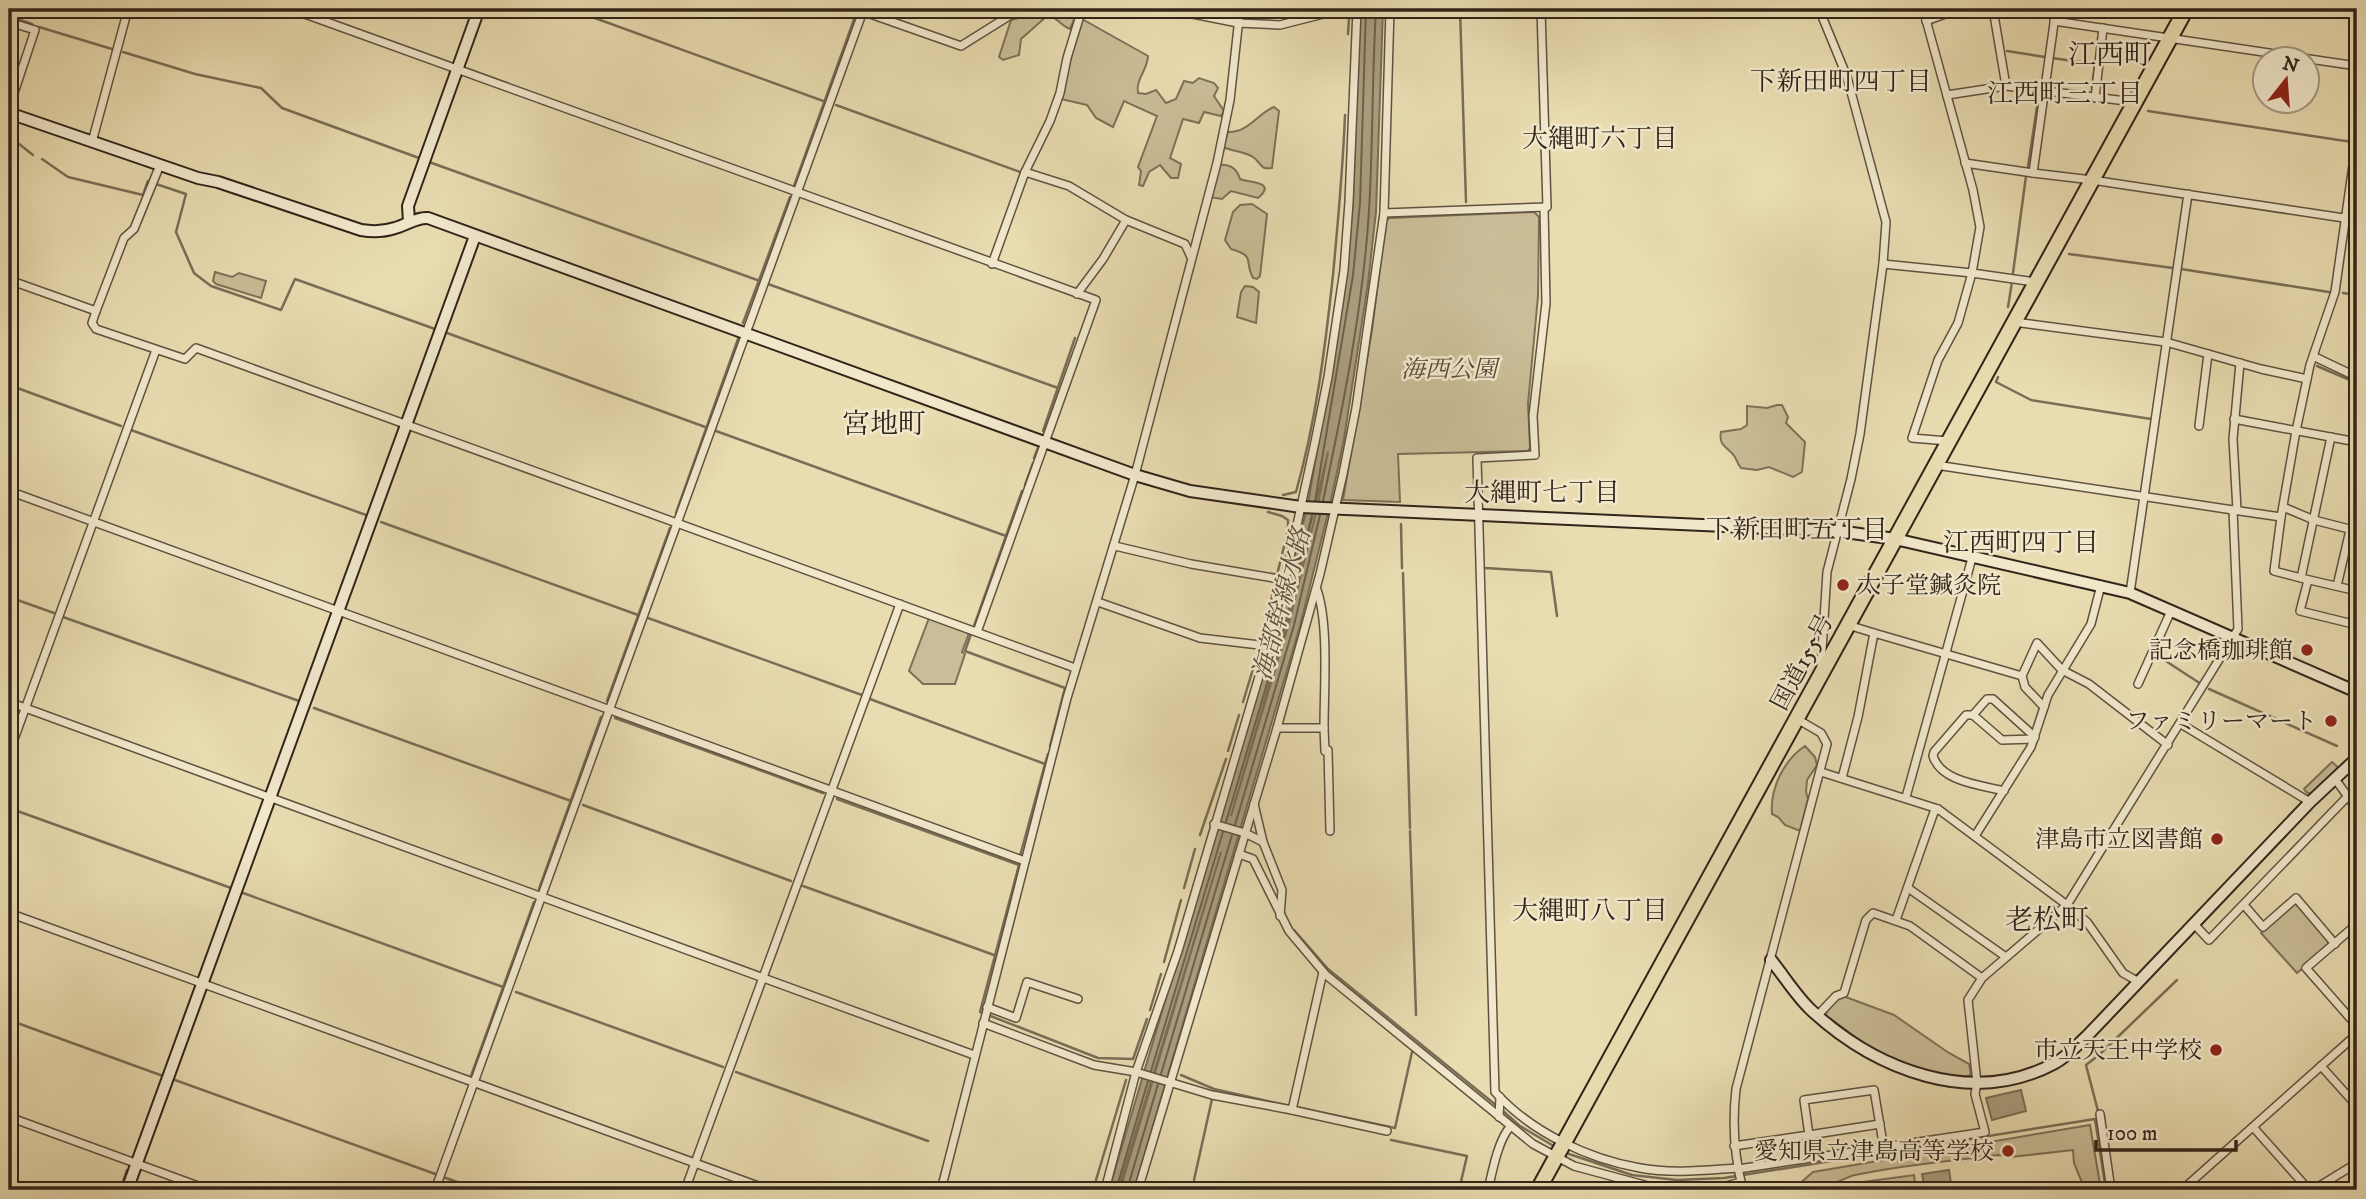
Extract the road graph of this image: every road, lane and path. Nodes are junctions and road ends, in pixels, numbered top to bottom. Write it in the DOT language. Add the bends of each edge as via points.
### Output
graph roads {
  1 [pos="128,9"];
  2 [pos="291,9"];
  3 [pos="479,9"];
  4 [pos="1020,9"];
  5 [pos="1082,9"];
  6 [pos="1168,9"];
  7 [pos="1240,9"];
  8 [pos="1343,9"];
  9 [pos="1357,9"];
  10 [pos="1390,9"];
  11 [pos="1541,9"];
  12 [pos="1819,9"];
  13 [pos="1923,9"];
  14 [pos="1959,9"];
  15 [pos="1993,9"];
  16 [pos="2055,9"];
  17 [pos="2186,9"];
  18 [pos="860,10"];
  19 [pos="1926,21"];
  20 [pos="2054,21"];
  21 [pos="9,22"];
  22 [pos="1238,23"];
  23 [pos="2103,29"];
  24 [pos="2169,38"];
  25 [pos="2357,66"];
  26 [pos="457,69"];
  27 [pos="2006,86"];
  28 [pos="2044,92"];
  29 [pos="1947,95"];
  30 [pos="2095,98"];
  31 [pos="2134,102"];
  32 [pos="9,110"];
  33 [pos="2357,137"];
  34 [pos="92,142"];
  35 [pos="1965,163"];
  36 [pos="160,165"];
  37 [pos="1025,172"];
  38 [pos="2033,173"];
  39 [pos="2092,180"];
  40 [pos="797,193"];
  41 [pos="2188,194"];
  42 [pos="1544,207"];
  43 [pos="1384,213"];
  44 [pos="2345,218"];
  45 [pos="1126,220"];
  46 [pos="2357,220"];
  47 [pos="409,222"];
  48 [pos="1197,234"];
  49 [pos="475,236"];
  50 [pos="1185,244"];
  51 [pos="1191,257"];
  52 [pos="992,264"];
  53 [pos="1883,264"];
  54 [pos="1972,273"];
  55 [pos="9,280"];
  56 [pos="2035,282"];
  57 [pos="1077,294"];
  58 [pos="96,312"];
  59 [pos="2014,321"];
  60 [pos="746,334"];
  61 [pos="2166,342"];
  62 [pos="156,350"];
  63 [pos="2208,354"];
  64 [pos="2315,358"];
  65 [pos="2240,363"];
  66 [pos="2357,377"];
  67 [pos="2307,379"];
  68 [pos="2234,419"];
  69 [pos="407,424"];
  70 [pos="2199,426"];
  71 [pos="2296,431"];
  72 [pos="2331,437"];
  73 [pos="1948,441"];
  74 [pos="2357,442"];
  75 [pos="1045,443"];
  76 [pos="1936,465"];
  77 [pos="1135,475"];
  78 [pos="9,491"];
  79 [pos="2143,497"];
  80 [pos="2283,506"];
  81 [pos="1302,507"];
  82 [pos="1333,509"];
  83 [pos="2235,510"];
  84 [pos="1479,515"];
  85 [pos="2281,517"];
  86 [pos="2315,520"];
  87 [pos="93,522"];
  88 [pos="678,523"];
  89 [pos="2354,530"];
  90 [pos="1838,531"];
  91 [pos="1895,539"];
  92 [pos="1115,546"];
  93 [pos="1972,558"];
  94 [pos="2304,579"];
  95 [pos="1285,580"];
  96 [pos="2102,585"];
  97 [pos="2337,586"];
  98 [pos="1317,589"];
  99 [pos="2357,591"];
  100 [pos="2130,593"];
  101 [pos="1098,601"];
  102 [pos="900,604"];
  103 [pos="338,611"];
  104 [pos="2171,611"];
  105 [pos="1848,625"];
  106 [pos="2357,625"];
  107 [pos="977,632"];
  108 [pos="1874,633"];
  109 [pos="2234,639"];
  110 [pos="1268,646"];
  111 [pos="1946,655"];
  112 [pos="1076,668"];
  113 [pos="2062,670"];
  114 [pos="1821,674"];
  115 [pos="2022,676"];
  116 [pos="2138,684"];
  117 [pos="2357,692"];
  118 [pos="9,702"];
  119 [pos="2044,707"];
  120 [pos="25,708"];
  121 [pos="610,710"];
  122 [pos="1973,715"];
  123 [pos="1797,719"];
  124 [pos="2181,724"];
  125 [pos="1278,728"];
  126 [pos="1324,728"];
  127 [pos="2035,738"];
  128 [pos="2168,745"];
  129 [pos="9,753"];
  130 [pos="2357,758"];
  131 [pos="1821,772"];
  132 [pos="1842,778"];
  133 [pos="2336,779"];
  134 [pos="831,791"];
  135 [pos="2004,791"];
  136 [pos="2348,796"];
  137 [pos="1906,797"];
  138 [pos="270,798"];
  139 [pos="2310,802"];
  140 [pos="1254,803"];
  141 [pos="2357,808"];
  142 [pos="1938,809"];
  143 [pos="1215,824"];
  144 [pos="1330,831"];
  145 [pos="1243,833"];
  146 [pos="1975,836"];
  147 [pos="1263,842"];
  148 [pos="1239,854"];
  149 [pos="1025,861"];
  150 [pos="1908,888"];
  151 [pos="542,896"];
  152 [pos="2067,905"];
  153 [pos="2244,905"];
  154 [pos="9,913"];
  155 [pos="1280,916"];
  156 [pos="1896,920"];
  157 [pos="2357,924"];
  158 [pos="2194,925"];
  159 [pos="2335,944"];
  160 [pos="2006,957"];
  161 [pos="1771,960"];
  162 [pos="1323,972"];
  163 [pos="763,977"];
  164 [pos="1983,978"];
  165 [pos="2139,982"];
  166 [pos="203,984"];
  167 [pos="1078,999"];
  168 [pos="987,1007"];
  169 [pos="1818,1015"];
  170 [pos="983,1023"];
  171 [pos="2357,1026"];
  172 [pos="2357,1034"];
  173 [pos="974,1055"];
  174 [pos="2321,1066"];
  175 [pos="1136,1072"];
  176 [pos="474,1082"];
  177 [pos="1171,1082"];
  178 [pos="1977,1083"];
  179 [pos="2357,1106"];
  180 [pos="1500,1107"];
  181 [pos="1292,1110"];
  182 [pos="2099,1114"];
  183 [pos="9,1117"];
  184 [pos="1880,1124"];
  185 [pos="1510,1127"];
  186 [pos="2253,1127"];
  187 [pos="1387,1131"];
  188 [pos="1809,1135"];
  189 [pos="1564,1142"];
  190 [pos="1734,1146"];
  191 [pos="1884,1149"];
  192 [pos="1556,1156"];
  193 [pos="695,1163"];
  194 [pos="137,1164"];
  195 [pos="2357,1164"];
  196 [pos="1739,1177"];
  197 [pos="127,1190"];
  198 [pos="209,1190"];
  199 [pos="435,1190"];
  200 [pos="685,1190"];
  201 [pos="769,1190"];
  202 [pos="941,1190"];
  203 [pos="1105,1190"];
  204 [pos="1138,1190"];
  205 [pos="1488,1190"];
  206 [pos="1538,1190"];
  207 [pos="2111,1190"];
  208 [pos="2182,1190"];
  209 [pos="2311,1190"];
  1 -- 34 [label="street"];
  2 -- 26 [label="street"];
  3 -- 26 [label="street"];
  4 -- 18 [label="street" via="961,46"];
  5 -- 37 [label="street" via="1051,121"];
  6 -- 22 [label="street"];
  7 -- 22 [label="street"];
  8 -- 22 [label="street" via="1280,25"];
  9 -- 81 [label="street" via="1344,270"];
  10 -- 43 [label="street"];
  11 -- 42 [label="street"];
  12 -- 53 [label="street" via="1847,77 1886,222"];
  13 -- 19 [label="street"];
  14 -- 19 [label="street"];
  15 -- 27 [label="street"];
  16 -- 20 [label="street"];
  17 -- 24 [label="highway, 国道155号"];
  18 -- 40 [label="street"];
  19 -- 29 [label="street"];
  20 -- 23 [label="street"];
  20 -- 28 [label="street"];
  21 -- 32 [label="street" via="34,30"];
  22 -- 48 [label="street" via="1230,100"];
  23 -- 24 [label="street"];
  23 -- 30 [label="street"];
  24 -- 25 [label="street"];
  24 -- 31 [label="highway, 国道155号"];
  26 -- 40 [label="street"];
  26 -- 47 [label="street" via="408,206"];
  27 -- 28 [label="street"];
  27 -- 29 [label="street"];
  28 -- 30 [label="street"];
  28 -- 38 [label="street"];
  29 -- 35 [label="street"];
  30 -- 31 [label="street"];
  31 -- 39 [label="highway, 国道155号"];
  32 -- 34 [label="street"];
  33 -- 44 [label="street"];
  34 -- 36 [label="street"];
  35 -- 38 [label="street"];
  35 -- 54 [label="street" via="1980,227"];
  36 -- 47 [label="street" via="360,230 382,232"];
  36 -- 58 [label="street" via="134,229 124,238"];
  37 -- 45 [label="street" via="1069,186"];
  37 -- 52 [label="street"];
  38 -- 39 [label="street"];
  39 -- 41 [label="street"];
  39 -- 56 [label="highway, 国道155号"];
  40 -- 52 [label="street"];
  40 -- 60 [label="street"];
  41 -- 44 [label="street"];
  41 -- 61 [label="street"];
  42 -- 43 [label="street"];
  42 -- 84 [label="street" via="1546,303 1533,416 1535,455 1477,458"];
  43 -- 82 [label="street" via="1356,408"];
  44 -- 46 [label="street"];
  44 -- 64 [label="street" via="2335,292"];
  45 -- 50 [label="street"];
  45 -- 57 [label="street"];
  47 -- 49 [label="street" via="428,218"];
  48 -- 50 [label="street"];
  48 -- 51 [label="street"];
  49 -- 60 [label="street"];
  49 -- 69 [label="street"];
  50 -- 51 [label="street"];
  51 -- 77 [label="street"];
  52 -- 57 [label="street"];
  53 -- 54 [label="street"];
  53 -- 90 [label="street" via="1860,434"];
  54 -- 56 [label="street"];
  54 -- 73 [label="street" via="1958,323 1938,360 1912,438"];
  55 -- 58 [label="street"];
  56 -- 59 [label="highway, 国道155号"];
  57 -- 75 [label="street" via="1096,300"];
  58 -- 62 [label="street" via="92,323 96,329"];
  59 -- 61 [label="street"];
  59 -- 73 [label="highway, 国道155号"];
  60 -- 75 [label="street"];
  60 -- 88 [label="street"];
  61 -- 63 [label="street"];
  61 -- 79 [label="street"];
  62 -- 69 [label="street" via="185,359 196,348"];
  62 -- 87 [label="street"];
  63 -- 65 [label="street"];
  63 -- 70 [label="street"];
  64 -- 66 [label="street"];
  64 -- 67 [label="street"];
  65 -- 67 [label="street"];
  65 -- 68 [label="street"];
  67 -- 71 [label="street"];
  68 -- 71 [label="street"];
  68 -- 83 [label="street"];
  69 -- 88 [label="street"];
  69 -- 103 [label="street"];
  71 -- 72 [label="street"];
  71 -- 80 [label="street"];
  72 -- 74 [label="street"];
  72 -- 86 [label="street"];
  73 -- 76 [label="highway, 国道155号"];
  75 -- 77 [label="street"];
  75 -- 107 [label="street"];
  76 -- 79 [label="street"];
  76 -- 91 [label="highway, 国道155号"];
  77 -- 81 [label="street" via="1190,491"];
  77 -- 92 [label="street"];
  78 -- 87 [label="street"];
  79 -- 83 [label="street"];
  79 -- 100 [label="street"];
  80 -- 85 [label="street"];
  80 -- 86 [label="street"];
  81 -- 82 [label="street"];
  81 -- 95 [label="street"];
  82 -- 84 [label="street"];
  82 -- 98 [label="street"];
  83 -- 85 [label="street"];
  83 -- 109 [label="street" via="2238,629"];
  84 -- 90 [label="street"];
  84 -- 180 [label="street" via="1495,1091"];
  85 -- 94 [label="street" via="2274,570"];
  86 -- 89 [label="street"];
  86 -- 94 [label="street"];
  87 -- 103 [label="street"];
  87 -- 120 [label="street"];
  88 -- 102 [label="street"];
  88 -- 121 [label="street"];
  89 -- 97 [label="street"];
  90 -- 91 [label="street"];
  90 -- 114 [label="street" via="1827,572"];
  91 -- 93 [label="street"];
  91 -- 105 [label="highway, 国道155号"];
  92 -- 95 [label="street"];
  92 -- 101 [label="street"];
  93 -- 96 [label="street"];
  93 -- 111 [label="street"];
  94 -- 97 [label="street"];
  94 -- 106 [label="street" via="2300,611"];
  95 -- 110 [label="street"];
  96 -- 100 [label="street"];
  96 -- 113 [label="street" via="2091,624"];
  97 -- 99 [label="street"];
  98 -- 125 [label="street"];
  98 -- 126 [label="street" via="1323,625"];
  100 -- 104 [label="street"];
  101 -- 110 [label="street" via="1200,638"];
  101 -- 112 [label="street"];
  102 -- 107 [label="street"];
  102 -- 134 [label="street"];
  103 -- 121 [label="street"];
  103 -- 138 [label="street"];
  104 -- 109 [label="street"];
  104 -- 116 [label="street"];
  105 -- 108 [label="street"];
  105 -- 114 [label="highway, 国道155号"];
  107 -- 112 [label="street"];
  108 -- 111 [label="street"];
  108 -- 132 [label="street"];
  109 -- 117 [label="street"];
  109 -- 124 [label="street"];
  110 -- 143 [label="street"];
  111 -- 115 [label="street"];
  111 -- 137 [label="street"];
  112 -- 149 [label="street"];
  113 -- 115 [label="street" via="2037,643"];
  113 -- 119 [label="street"];
  113 -- 128 [label="street" via="2089,684"];
  114 -- 123 [label="highway, 国道155号"];
  115 -- 119 [label="street" via="2025,687"];
  118 -- 120 [label="street"];
  119 -- 127 [label="street"];
  120 -- 129 [label="street"];
  120 -- 138 [label="street"];
  121 -- 134 [label="street"];
  121 -- 151 [label="street"];
  122 -- 127 [label="street" via="2002,740"];
  122 -- 127 [label="street" via="1987,699 1993,699"];
  122 -- 135 [label="street" via="1966,715 1934,752 1934,760 1957,779"];
  123 -- 131 [label="street" via="1826,738"];
  123 -- 189 [label="highway, 国道155号"];
  124 -- 128 [label="street"];
  124 -- 139 [label="street"];
  125 -- 126 [label="street"];
  125 -- 140 [label="street"];
  126 -- 144 [label="street"];
  127 -- 135 [label="street"];
  128 -- 152 [label="street"];
  130 -- 133 [label="street"];
  131 -- 132 [label="street"];
  131 -- 161 [label="street"];
  132 -- 137 [label="street"];
  133 -- 136 [label="street"];
  133 -- 139 [label="street"];
  134 -- 149 [label="street"];
  134 -- 163 [label="street"];
  135 -- 146 [label="street"];
  136 -- 141 [label="street"];
  136 -- 153 [label="street"];
  137 -- 142 [label="street"];
  138 -- 151 [label="street"];
  138 -- 166 [label="street"];
  139 -- 158 [label="street"];
  140 -- 145 [label="street"];
  140 -- 147 [label="street"];
  142 -- 146 [label="street"];
  142 -- 150 [label="street"];
  143 -- 145 [label="street"];
  143 -- 175 [label="street"];
  145 -- 147 [label="street"];
  145 -- 148 [label="street"];
  146 -- 152 [label="street"];
  147 -- 155 [label="street" via="1282,890"];
  148 -- 155 [label="street" via="1253,859"];
  148 -- 177 [label="street"];
  149 -- 168 [label="street"];
  150 -- 156 [label="street"];
  150 -- 160 [label="street"];
  151 -- 163 [label="street"];
  151 -- 176 [label="street"];
  152 -- 160 [label="street"];
  152 -- 165 [label="street" via="2087,922 2123,973"];
  153 -- 158 [label="street" via="2210,940"];
  153 -- 159 [label="street" via="2263,927 2295,898"];
  154 -- 166 [label="street"];
  155 -- 162 [label="street"];
  156 -- 164 [label="street"];
  156 -- 169 [label="street" via="1873,914 1866,920 1844,993"];
  157 -- 159 [label="street"];
  158 -- 165 [label="street"];
  159 -- 171 [label="street" via="2306,968"];
  160 -- 164 [label="street"];
  161 -- 169 [label="street"];
  161 -- 190 [label="street" via="1736,1089"];
  162 -- 180 [label="street"];
  162 -- 181 [label="street"];
  163 -- 173 [label="street"];
  163 -- 193 [label="street"];
  164 -- 178 [label="street" via="1968,1000"];
  165 -- 178 [label="street" via="2057,1062 2018,1078"];
  166 -- 176 [label="street"];
  166 -- 194 [label="street"];
  167 -- 168 [label="street" via="1027,982 1016,1018"];
  168 -- 170 [label="street"];
  169 -- 178 [label="street" via="1860,1047 1908,1070"];
  170 -- 173 [label="street"];
  170 -- 175 [label="street" via="1094,1065"];
  172 -- 174 [label="street"];
  173 -- 202 [label="street"];
  174 -- 179 [label="street"];
  174 -- 186 [label="street"];
  175 -- 177 [label="street"];
  175 -- 203 [label="street"];
  176 -- 193 [label="street"];
  176 -- 199 [label="street"];
  177 -- 181 [label="street"];
  177 -- 204 [label="street"];
  178 -- 191 [label="street" via="1975,1094 1985,1132"];
  180 -- 185 [label="street"];
  180 -- 189 [label="street"];
  181 -- 187 [label="street"];
  182 -- 207 [label="street"];
  183 -- 194 [label="street"];
  184 -- 188 [label="street"];
  184 -- 188 [label="street" via="1874,1090 1804,1100"];
  184 -- 191 [label="street"];
  185 -- 192 [label="street"];
  185 -- 205 [label="street" via="1500,1145"];
  186 -- 208 [label="street"];
  186 -- 209 [label="street"];
  188 -- 190 [label="street"];
  189 -- 192 [label="highway, 国道155号"];
  189 -- 196 [label="street" via="1639,1168"];
  190 -- 196 [label="street"];
  191 -- 196 [label="street"];
  192 -- 196 [label="street" via="1574,1166 1648,1186 1715,1186"];
  192 -- 206 [label="highway, 国道155号"];
  193 -- 200 [label="street"];
  193 -- 201 [label="street"];
  194 -- 197 [label="street"];
  194 -- 198 [label="street"];
  195 -- 209 [label="street"];
}
